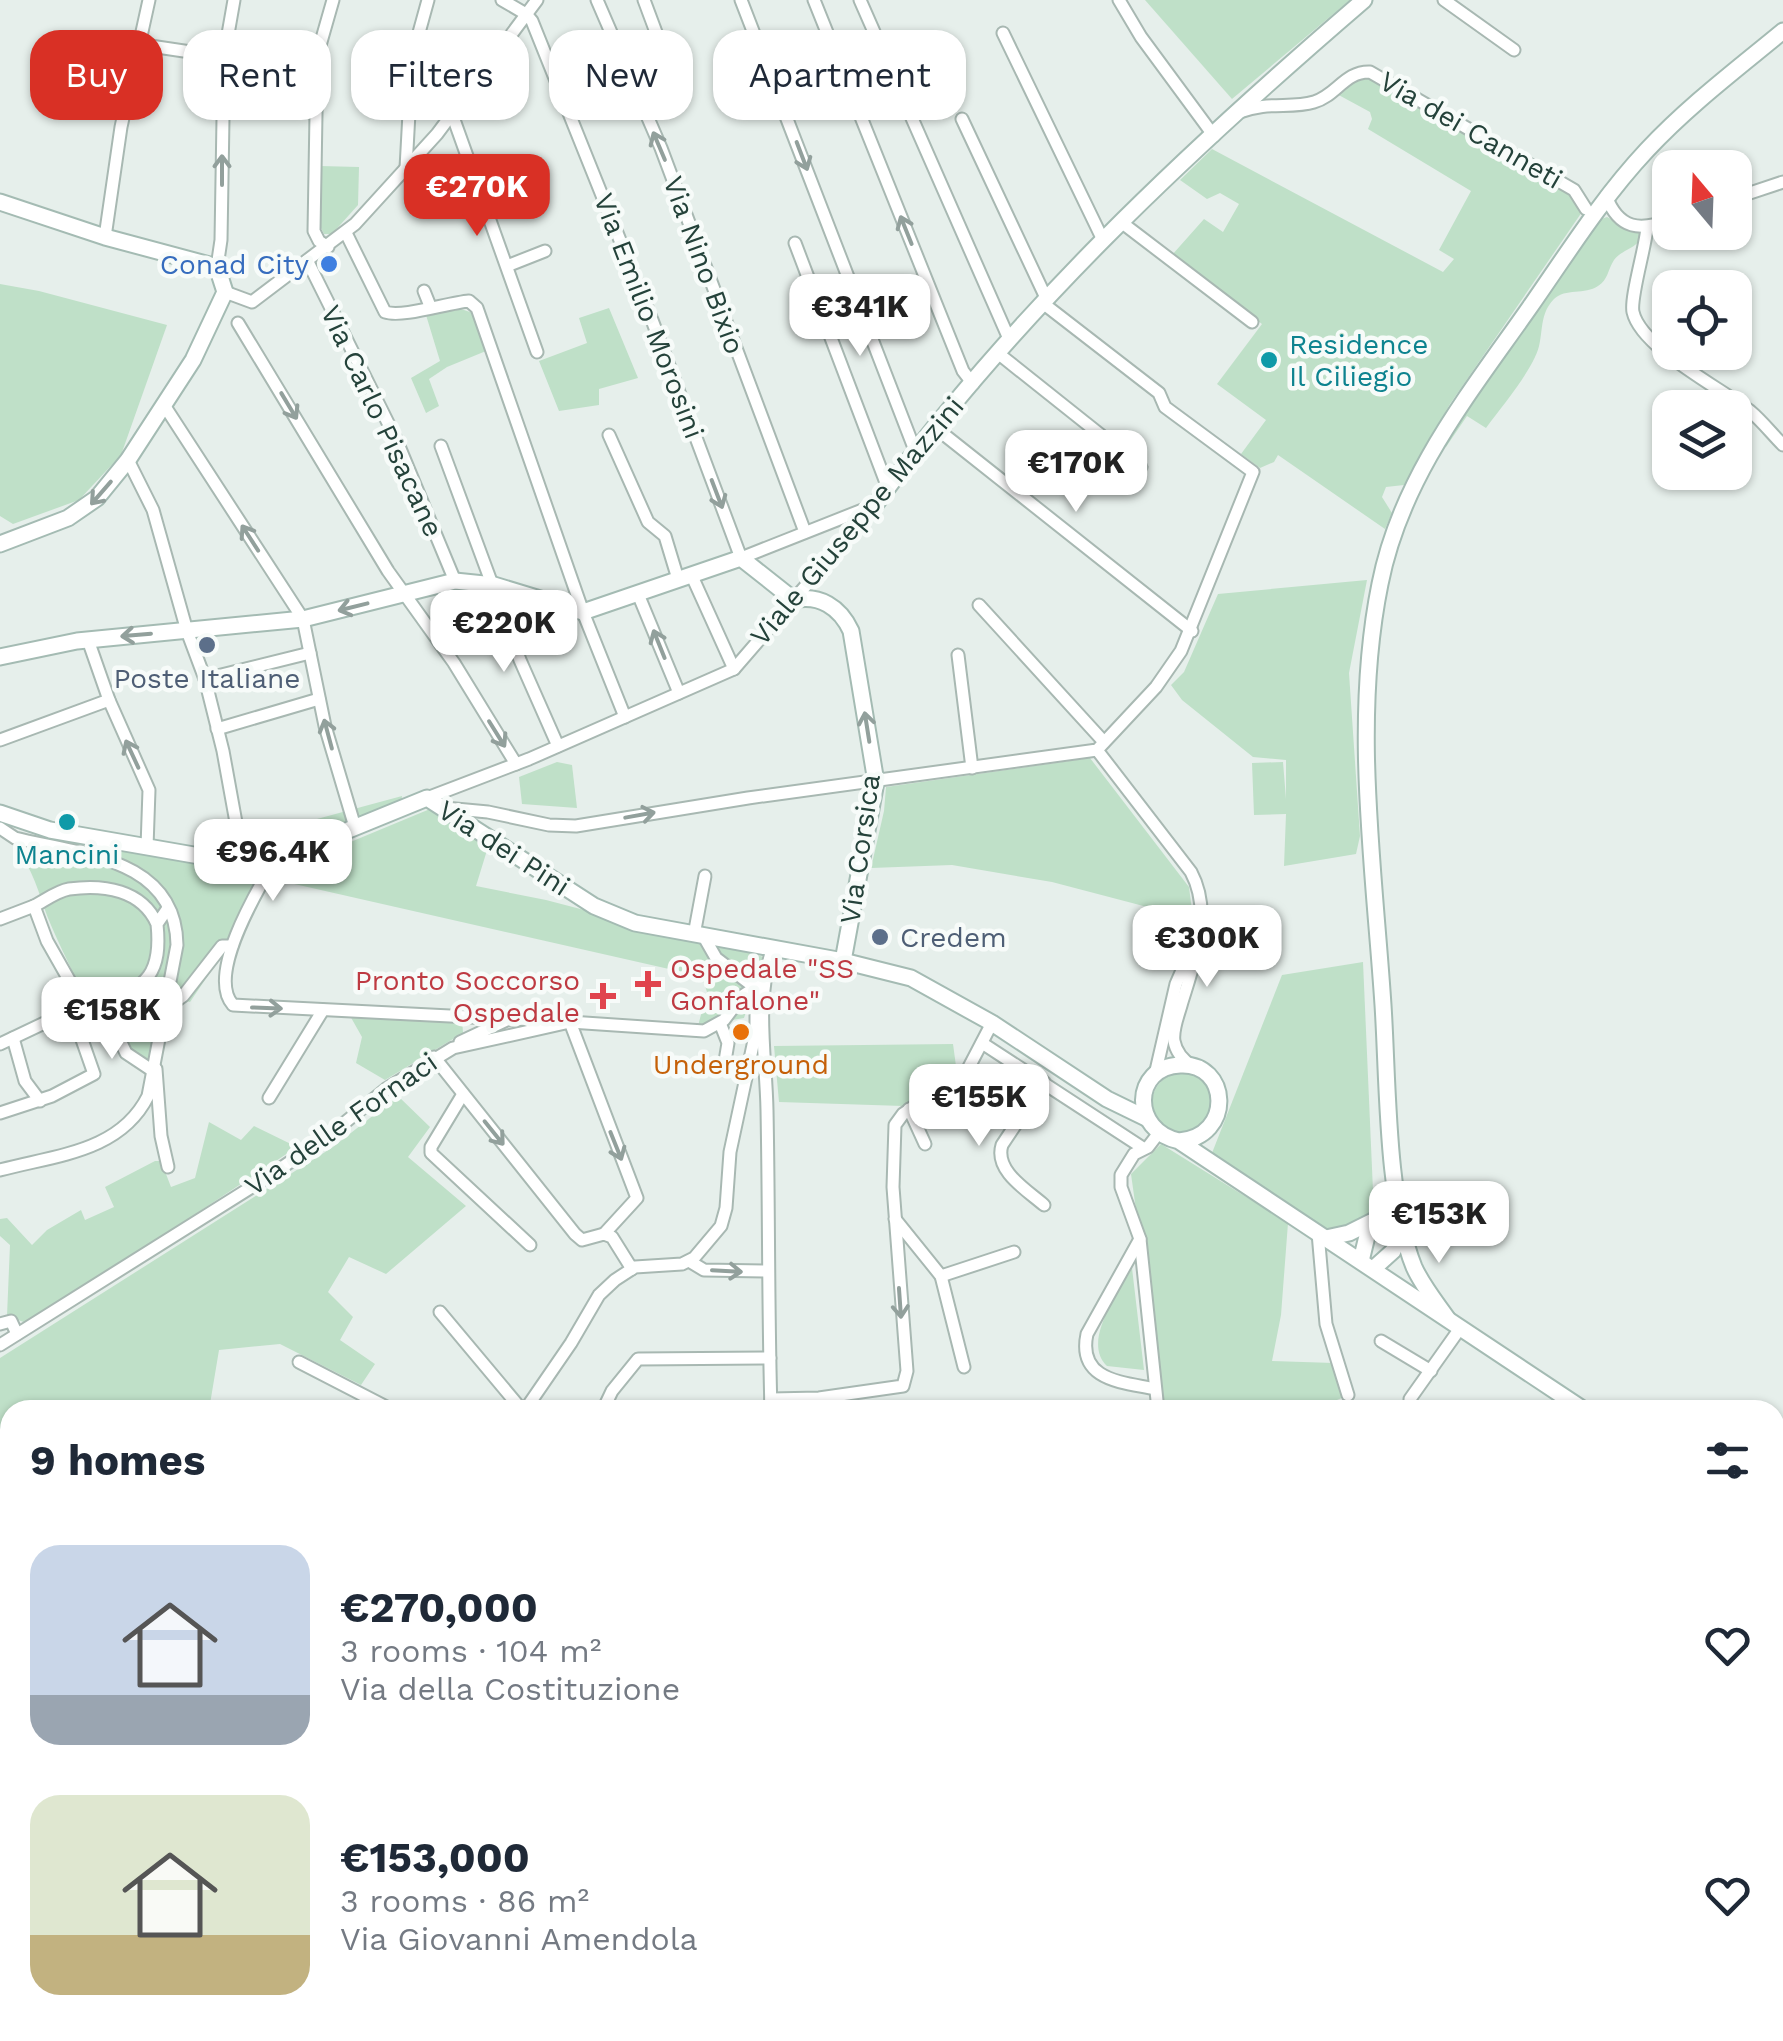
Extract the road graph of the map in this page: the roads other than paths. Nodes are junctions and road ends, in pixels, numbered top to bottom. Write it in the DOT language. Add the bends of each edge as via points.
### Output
graph roads {
  1 [pos="149,0"];
  2 [pos="234,0"];
  3 [pos="333,0"];
  4 [pos="428,0"];
  5 [pos="502,0"];
  6 [pos="537,0"];
  7 [pos="596,0"];
  8 [pos="644,0"];
  9 [pos="742,0"];
  10 [pos="814,0"];
  11 [pos="860,0"];
  12 [pos="1118,0"];
  13 [pos="1364,0"];
  14 [pos="1444,0"];
  15 [pos="526,14"];
  16 [pos="141,30"];
  17 [pos="229,30"];
  18 [pos="324,30"];
  19 [pos="514,30"];
  20 [pos="655,30"];
  21 [pos="1783,31"];
  22 [pos="1003,33"];
  23 [pos="1514,50"];
  24 [pos="1236,114"];
  25 [pos="123,120"];
  26 [pos="224,120"];
  27 [pos="316,120"];
  28 [pos="447,120"];
  29 [pos="454,120"];
  30 [pos="962,120"];
  31 [pos="1214,136"];
  32 [pos="406,169"];
  33 [pos="1783,182"];
  34 [pos="1752,192"];
  35 [pos="1606,196"];
  36 [pos="0,202"];
  37 [pos="1586,210"];
  38 [pos="1121,222"];
  39 [pos="1652,226"];
  40 [pos="1646,228"];
  41 [pos="346,232"];
  42 [pos="105,237"];
  43 [pos="1102,240"];
  44 [pos="795,243"];
  45 [pos="328,247"];
  46 [pos="545,252"];
  47 [pos="308,262"];
  48 [pos="508,266"];
  49 [pos="217,267"];
  50 [pos="424,291"];
  51 [pos="225,292"];
  52 [pos="252,302"];
  53 [pos="1045,302"];
  54 [pos="430,306"];
  55 [pos="216,311"];
  56 [pos="1252,322"];
  57 [pos="238,323"];
  58 [pos="1005,348"];
  59 [pos="537,352"];
  60 [pos="973,384"];
  61 [pos="164,405"];
  62 [pos="937,429"];
  63 [pos="609,436"];
  64 [pos="1783,445"];
  65 [pos="441,446"];
  66 [pos="916,453"];
  67 [pos="128,460"];
  68 [pos="1141,466"];
  69 [pos="888,488"];
  70 [pos="876,505"];
  71 [pos="805,532"];
  72 [pos="0,544"];
  73 [pos="741,558"];
  74 [pos="685,577"];
  75 [pos="454,581"];
  76 [pos="494,585"];
  77 [pos="405,594"];
  78 [pos="638,594"];
  79 [pos="794,600"];
  80 [pos="980,605"];
  81 [pos="583,612"];
  82 [pos="303,620"];
  83 [pos="187,631"];
  84 [pos="1192,631"];
  85 [pos="88,640"];
  86 [pos="310,653"];
  87 [pos="958,655"];
  88 [pos="0,657"];
  89 [pos="734,669"];
  90 [pos="205,680"];
  91 [pos="679,694"];
  92 [pos="320,699"];
  93 [pos="109,700"];
  94 [pos="625,717"];
  95 [pos="217,729"];
  96 [pos="0,740"];
  97 [pos="558,746"];
  98 [pos="1101,746"];
  99 [pos="516,764"];
  100 [pos="972,768"];
  101 [pos="876,782"];
  102 [pos="427,798"];
  103 [pos="444,808"];
  104 [pos="0,812"];
  105 [pos="355,827"];
  106 [pos="0,828"];
  107 [pos="147,847"];
  108 [pos="275,860"];
  109 [pos="243,861"];
  110 [pos="705,876"];
  111 [pos="34,906"];
  112 [pos="168,908"];
  113 [pos="0,919"];
  114 [pos="157,924"];
  115 [pos="1200,925"];
  116 [pos="699,936"];
  117 [pos="232,946"];
  118 [pos="772,950"];
  119 [pos="843,961"];
  120 [pos="758,985"];
  121 [pos="742,996"];
  122 [pos="759,1002"];
  123 [pos="102,1005"];
  124 [pos="165,1010"];
  125 [pos="324,1010"];
  126 [pos="470,1016"];
  127 [pos="508,1019"];
  128 [pos="570,1022"];
  129 [pos="720,1023"];
  130 [pos="992,1024"];
  131 [pos="470,1036"];
  132 [pos="13,1038"];
  133 [pos="982,1043"];
  134 [pos="0,1044"];
  135 [pos="453,1048"];
  136 [pos="434,1056"];
  137 [pos="1193,1066"];
  138 [pos="154,1068"];
  139 [pos="724,1068"];
  140 [pos="1072,1077"];
  141 [pos="1152,1079"];
  142 [pos="1044,1082"];
  143 [pos="462,1094"];
  144 [pos="269,1098"];
  145 [pos="40,1101"];
  146 [pos="909,1109"];
  147 [pos="0,1114"];
  148 [pos="1146,1118"];
  149 [pos="1213,1125"];
  150 [pos="1158,1134"];
  151 [pos="1179,1141"];
  152 [pos="926,1144"];
  153 [pos="1144,1148"];
  154 [pos="168,1167"];
  155 [pos="1216,1168"];
  156 [pos="0,1170"];
  157 [pos="1395,1187"];
  158 [pos="1044,1205"];
  159 [pos="894,1219"];
  160 [pos="1374,1219"];
  161 [pos="1404,1226"];
  162 [pos="604,1234"];
  163 [pos="1322,1235"];
  164 [pos="1140,1239"];
  165 [pos="530,1245"];
  166 [pos="1014,1252"];
  167 [pos="689,1260"];
  168 [pos="1367,1265"];
  169 [pos="632,1269"];
  170 [pos="767,1272"];
  171 [pos="941,1276"];
  172 [pos="440,1312"];
  173 [pos="1447,1318"];
  174 [pos="0,1324"];
  175 [pos="1461,1328"];
  176 [pos="17,1334"];
  177 [pos="1382,1341"];
  178 [pos="0,1345"];
  179 [pos="770,1358"];
  180 [pos="299,1362"];
  181 [pos="964,1366"];
  182 [pos="1430,1371"];
  183 [pos="1156,1389"];
  184 [pos="1348,1394"];
  185 [pos="373,1400"];
  186 [pos="515,1400"];
  187 [pos="530,1400"];
  188 [pos="608,1400"];
  189 [pos="771,1400"];
  190 [pos="806,1400"];
  191 [pos="1157,1400"];
  192 [pos="1410,1400"];
  193 [pos="1569,1400"];
  1 -- 16 [label="street"];
  2 -- 17 [label="street"];
  3 -- 18 [label="street"];
  4 -- 32 [label="street" via="412,58"];
  5 -- 15 [label="street"];
  6 -- 15 [label="street"];
  71 -- 7 [label="street, Via Nino Bixio, one-way" via="661,148"];
  8 -- 20 [label="street"];
  9 -- 66 [label="street, one-way"];
  60 -- 10 [label="street, one-way"];
  11 -- 58 [label="street"];
  12 -- 31 [label="street"];
  13 -- 24 [label="main road, Viale Giuseppe Mazzini"];
  14 -- 23 [label="street"];
  15 -- 19 [label="street"];
  15 -- 73 [label="street, Via Emilio Morosini, one-way" via="598,182"];
  21 -- 35 [label="main road" via="1676,120"];
  22 -- 43 [label="street"];
  24 -- 31 [label="main road, Viale Giuseppe Mazzini"];
  24 -- 37 [label="street, Via dei Canneti" via="1314,102 1356,73 1370,72 1574,190"];
  25 -- 42 [label="street"];
  49 -- 26 [label="street, one-way"];
  27 -- 45 [label="street" via="314,228"];
  28 -- 32 [label="street"];
  29 -- 48 [label="street"];
  30 -- 53 [label="street"];
  31 -- 38 [label="main road, Viale Giuseppe Mazzini"];
  32 -- 41 [label="street"];
  33 -- 34 [label="street"];
  35 -- 40 [label="street" via="1621,219"];
  35 -- 157 [label="main road" via="1435,445 1403,507 1382,573 1370,657 1368,769"];
  36 -- 42 [label="main road"];
  38 -- 43 [label="main road, Viale Giuseppe Mazzini"];
  38 -- 56 [label="street"];
  39 -- 40 [label="street"];
  40 -- 64 [label="street" via="1632,304 1638,326 1751,412"];
  41 -- 45 [label="street"];
  41 -- 54 [label="street" via="384,312"];
  42 -- 49 [label="main road"];
  43 -- 53 [label="main road, Viale Giuseppe Mazzini"];
  44 -- 69 [label="street"];
  45 -- 47 [label="street"];
  46 -- 48 [label="street"];
  47 -- 52 [label="street"];
  47 -- 75 [label="street, Via Carlo Pisacane" via="396,439"];
  48 -- 59 [label="street"];
  49 -- 51 [label="main road"];
  50 -- 54 [label="street"];
  51 -- 52 [label="street"];
  51 -- 55 [label="main road"];
  52 -- 57 [label="street"];
  53 -- 58 [label="main road, Viale Giuseppe Mazzini"];
  53 -- 84 [label="street" via="1253,472"];
  54 -- 81 [label="street" via="469,301 476,308"];
  55 -- 57 [label="street" via="227,323"];
  55 -- 61 [label="main road"];
  57 -- 77 [label="street, one-way"];
  58 -- 60 [label="main road, Viale Giuseppe Mazzini"];
  58 -- 68 [label="street"];
  60 -- 62 [label="main road, Viale Giuseppe Mazzini"];
  61 -- 67 [label="main road"];
  82 -- 61 [label="street, one-way"];
  62 -- 66 [label="main road, Viale Giuseppe Mazzini"];
  62 -- 84 [label="street"];
  63 -- 74 [label="street" via="648,522 665,536"];
  65 -- 76 [label="street"];
  66 -- 69 [label="main road, Viale Giuseppe Mazzini"];
  67 -- 72 [label="main road, one-way" via="83,510"];
  67 -- 83 [label="street" via="154,510"];
  69 -- 70 [label="main road, Viale Giuseppe Mazzini"];
  70 -- 71 [label="street"];
  70 -- 79 [label="street, Viale Giuseppe Mazzini"];
  71 -- 73 [label="street"];
  73 -- 74 [label="main road"];
  73 -- 79 [label="main road"];
  74 -- 78 [label="main road"];
  74 -- 89 [label="street"];
  75 -- 76 [label="main road"];
  75 -- 77 [label="main road"];
  76 -- 81 [label="main road"];
  76 -- 97 [label="street"];
  77 -- 82 [label="main road, one-way"];
  77 -- 99 [label="street, one-way"];
  78 -- 81 [label="main road"];
  91 -- 78 [label="street, one-way"];
  79 -- 89 [label="street, Viale Giuseppe Mazzini"];
  101 -- 79 [label="main road, Via Corsica, one-way" via="850,627 824,602"];
  80 -- 98 [label="street"];
  81 -- 94 [label="street"];
  82 -- 83 [label="main road"];
  82 -- 86 [label="street"];
  83 -- 85 [label="main road, one-way"];
  83 -- 90 [label="street"];
  84 -- 98 [label="street" via="1156,688"];
  85 -- 88 [label="main road"];
  85 -- 93 [label="street"];
  86 -- 90 [label="street"];
  86 -- 92 [label="street"];
  87 -- 100 [label="street"];
  89 -- 91 [label="street, Viale Giuseppe Mazzini"];
  90 -- 95 [label="street"];
  91 -- 94 [label="street, Viale Giuseppe Mazzini"];
  92 -- 95 [label="street"];
  105 -- 92 [label="street, one-way"];
  93 -- 96 [label="street"];
  107 -- 93 [label="street, one-way" via="150,794"];
  94 -- 97 [label="street, Viale Giuseppe Mazzini"];
  95 -- 109 [label="street"];
  97 -- 99 [label="street, Viale Giuseppe Mazzini"];
  98 -- 100 [label="street"];
  98 -- 115 [label="street" via="1191,872 1203,904"];
  99 -- 102 [label="street, Viale Giuseppe Mazzini"];
  100 -- 101 [label="street"];
  103 -- 101 [label="street, one-way" via="576,826"];
  101 -- 119 [label="main road, Via Corsica"];
  102 -- 103 [label="main road, Via dei Pini"];
  102 -- 105 [label="main road"];
  103 -- 116 [label="main road, Via dei Pini" via="624,920"];
  104 -- 107 [label="main road" via="36,826"];
  105 -- 108 [label="main road"];
  106 -- 112 [label="street" via="15,838 127,866 155,884"];
  107 -- 109 [label="main road"];
  108 -- 109 [label="main road"];
  108 -- 117 [label="street"];
  110 -- 116 [label="street"];
  111 -- 113 [label="street"];
  111 -- 114 [label="street" via="66,889 125,891 149,906"];
  111 -- 123 [label="street" via="81,1001"];
  112 -- 114 [label="street"];
  112 -- 124 [label="street" via="177,945"];
  114 -- 123 [label="street" via="156,967"];
  115 -- 137 [label="street" via="1174,1037"];
  115 -- 141 [label="street" via="1176,984"];
  116 -- 118 [label="main road, Via dei Pini"];
  116 -- 120 [label="street" via="716,958"];
  117 -- 124 [label="street" via="222,946"];
  117 -- 125 [label="street, one-way" via="224,986 233,1005"];
  118 -- 119 [label="main road, Via dei Pini"];
  118 -- 120 [label="street"];
  119 -- 130 [label="main road, Via dei Pini" via="915,979"];
  120 -- 121 [label="street"];
  120 -- 122 [label="street"];
  121 -- 122 [label="street"];
  121 -- 129 [label="street"];
  122 -- 167 [label="street" via="726,1208 721,1226"];
  122 -- 170 [label="street"];
  123 -- 138 [label="street" via="126,1054"];
  124 -- 138 [label="street"];
  125 -- 126 [label="street"];
  125 -- 144 [label="street"];
  126 -- 127 [label="street"];
  126 -- 131 [label="street"];
  127 -- 128 [label="street"];
  127 -- 131 [label="street"];
  128 -- 129 [label="street, Via delle Fornaci" via="694,1032"];
  128 -- 135 [label="street, Via delle Fornaci"];
  128 -- 162 [label="street, one-way" via="637,1198"];
  129 -- 139 [label="street" via="728,1043"];
  130 -- 133 [label="street"];
  130 -- 140 [label="main road, Via dei Pini"];
  131 -- 135 [label="street"];
  132 -- 134 [label="street"];
  132 -- 145 [label="street" via="25,1081"];
  132 -- 145 [label="street" via="76,1008 94,1074"];
  133 -- 142 [label="street"];
  133 -- 146 [label="street" via="960,1075"];
  135 -- 136 [label="street, Via delle Fornaci"];
  136 -- 143 [label="street"];
  136 -- 176 [label="street, Via delle Fornaci" via="274,1173"];
  137 -- 141 [label="main road" via="1180,1064"];
  137 -- 149 [label="main road" via="1216,1086 1220,1106"];
  138 -- 154 [label="street"];
  138 -- 156 [label="street" via="148,1096 127,1127 90,1148"];
  140 -- 141 [label="main road" via="1116,1095"];
  140 -- 148 [label="main road"];
  141 -- 148 [label="main road" via="1144,1095"];
  142 -- 153 [label="street"];
  142 -- 158 [label="street" via="999,1154"];
  143 -- 162 [label="street, one-way" via="574,1234 582,1240"];
  143 -- 165 [label="street" via="431,1154"];
  145 -- 147 [label="street"];
  146 -- 152 [label="street"];
  146 -- 159 [label="street" via="894,1133"];
  148 -- 150 [label="main road"];
  149 -- 151 [label="main road" via="1198,1138"];
  149 -- 155 [label="main road" via="1206,1144"];
  150 -- 151 [label="main road"];
  150 -- 153 [label="street"];
  151 -- 155 [label="main road"];
  153 -- 164 [label="street" via="1121,1175"];
  155 -- 163 [label="main road"];
  157 -- 160 [label="main road"];
  157 -- 161 [label="main road"];
  159 -- 171 [label="street"];
  159 -- 190 [label="street, one-way" via="903,1386"];
  160 -- 163 [label="main road" via="1354,1232"];
  160 -- 168 [label="main road"];
  161 -- 168 [label="main road" via="1393,1250"];
  161 -- 173 [label="main road" via="1417,1272"];
  162 -- 169 [label="street"];
  163 -- 168 [label="main road"];
  163 -- 184 [label="street" via="1326,1324"];
  164 -- 183 [label="street"];
  164 -- 183 [label="street" via="1085,1343 1100,1376"];
  166 -- 171 [label="street"];
  167 -- 169 [label="street"];
  167 -- 170 [label="street, one-way" via="704,1270"];
  168 -- 173 [label="main road"];
  169 -- 187 [label="street" via="599,1295"];
  170 -- 179 [label="street"];
  171 -- 181 [label="street"];
  172 -- 186 [label="street"];
  173 -- 175 [label="main road"];
  174 -- 176 [label="street" via="12,1321"];
  175 -- 182 [label="street"];
  175 -- 193 [label="main road"];
  176 -- 178 [label="street, Via delle Fornaci"];
  177 -- 182 [label="street"];
  179 -- 188 [label="street" via="638,1360"];
  179 -- 189 [label="street"];
  180 -- 185 [label="street"];
  182 -- 192 [label="street"];
  183 -- 191 [label="street"];
}
